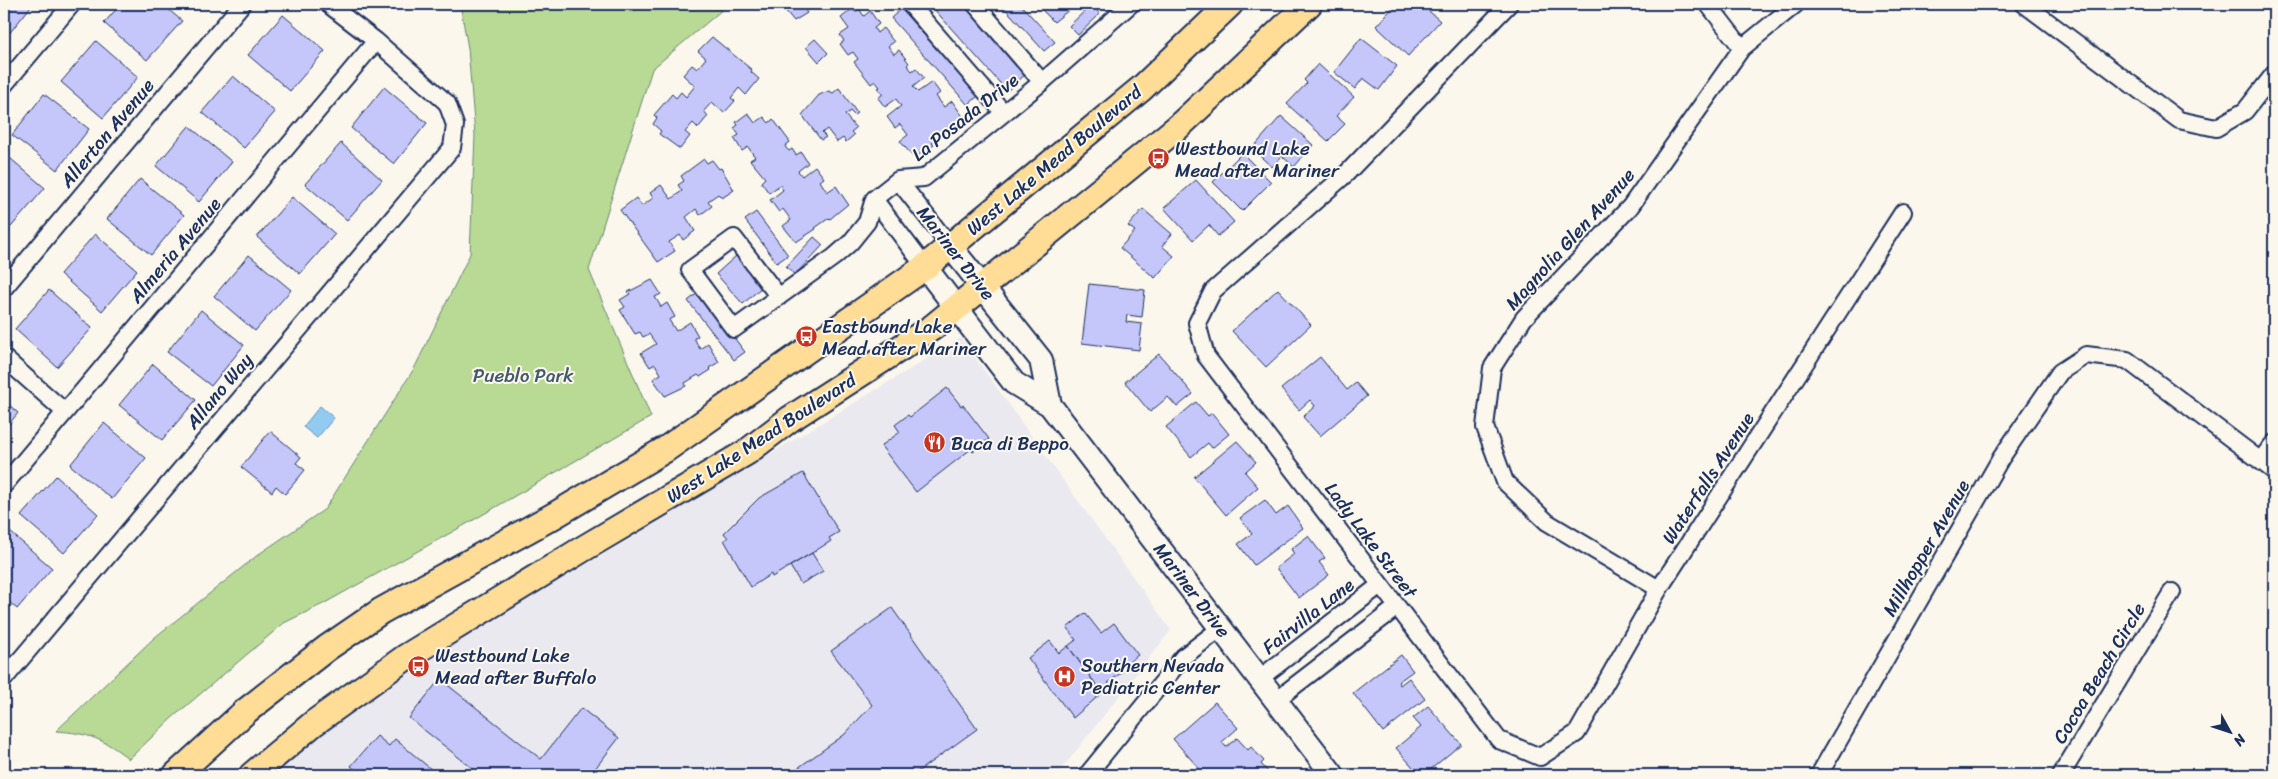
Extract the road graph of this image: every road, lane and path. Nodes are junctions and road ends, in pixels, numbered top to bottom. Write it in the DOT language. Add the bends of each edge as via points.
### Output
graph roads {
  1 [pos="72,4"];
  2 [pos="242,4"];
  3 [pos="328,4"];
  4 [pos="910,4"];
  5 [pos="976,4"];
  6 [pos="1131,4"];
  7 [pos="1230,4"];
  8 [pos="1309,4"];
  9 [pos="1509,4"];
  10 [pos="1708,4"];
  11 [pos="1796,4"];
  12 [pos="2024,4"];
  13 [pos="376,41"];
  14 [pos="1742,48"];
  15 [pos="2274,74"];
  16 [pos="1042,82"];
  17 [pos="4,85"];
  18 [pos="1004,113"];
  19 [pos="898,180"];
  20 [pos="874,199"];
  21 [pos="1903,212"];
  22 [pos="950,246"];
  23 [pos="926,267"];
  24 [pos="983,287"];
  25 [pos="4,288"];
  26 [pos="779,297"];
  27 [pos="958,309"];
  28 [pos="4,358"];
  29 [pos="1050,405"];
  30 [pos="65,412"];
  31 [pos="2274,443"];
  32 [pos="2260,461"];
  33 [pos="2274,471"];
  34 [pos="4,485"];
  35 [pos="1380,585"];
  36 [pos="1660,589"];
  37 [pos="2172,592"];
  38 [pos="1397,607"];
  39 [pos="1221,628"];
  40 [pos="4,679"];
  41 [pos="1260,679"];
  42 [pos="1276,700"];
  43 [pos="1540,756"];
  44 [pos="176,775"];
  45 [pos="252,775"];
  46 [pos="1087,775"];
  47 [pos="1333,775"];
  48 [pos="1818,775"];
  49 [pos="2061,775"];
  1 -- 17 [label="street"];
  2 -- 25 [label="street, Allerton Avenue"];
  3 -- 13 [label="street"];
  4 -- 18 [label="street"];
  5 -- 16 [label="street"];
  6 -- 16 [label="street, La Posada Drive"];
  7 -- 22 [label="main road, West Lake Mead Boulevard" via="1142,88"];
  8 -- 24 [label="main road, West Lake Mead Boulevard" via="1178,127"];
  9 -- 35 [label="street, Lady Lake Street" via="1346,174 1213,291 1197,322 1206,356"];
  10 -- 14 [label="street"];
  11 -- 14 [label="street, Magnolia Glen Avenue"];
  12 -- 15 [label="street" via="2179,120 2216,128 2245,111"];
  13 -- 30 [label="street, Almeria Avenue"];
  13 -- 40 [label="street, Allano Way" via="447,103 455,125 452,148"];
  14 -- 36 [label="street, Magnolia Glen Avenue" via="1630,207 1524,318 1492,368 1485,427 1505,482 1547,522"];
  16 -- 18 [label="street, La Posada Drive"];
  18 -- 19 [label="street, La Posada Drive" via="924,178"];
  19 -- 20 [label="street, La Posada Drive"];
  19 -- 22 [label="street, Mariner Drive"];
  20 -- 23 [label="street, Mariner Drive"];
  20 -- 26 [label="street" via="867,222 850,243"];
  21 -- 36 [label="street, Waterfalls Avenue"];
  22 -- 23 [label="main road, West Lake Mead Boulevard"];
  22 -- 24 [label="street, Mariner Drive"];
  23 -- 27 [label="street, Mariner Drive"];
  23 -- 44 [label="main road, West Lake Mead Boulevard" via="666,449 555,515 381,611 246,711"];
  24 -- 27 [label="main road, West Lake Mead Boulevard"];
  24 -- 29 [label="street, Mariner Drive" via="1041,360"];
  26 -- 26 [label="street" via="734,238 690,270 734,329"];
  27 -- 29 [label="street, Mariner Drive" via="1014,384"];
  27 -- 45 [label="main road, West Lake Mead Boulevard" via="790,419 747,452 406,657 314,723"];
  28 -- 30 [label="street"];
  29 -- 39 [label="street, Mariner Drive"];
  30 -- 34 [label="street, Almeria Avenue"];
  31 -- 32 [label="street"];
  32 -- 33 [label="street"];
  32 -- 48 [label="street, Millhopper Avenue" via="2127,360 2086,355 2060,372 2001,458"];
  35 -- 38 [label="street, Lady Lake Street"];
  35 -- 41 [label="street, Fairvilla Lane"];
  36 -- 43 [label="street, Waterfalls Avenue" via="1577,732"];
  37 -- 49 [label="street, Cocoa Beach Circle"];
  38 -- 42 [label="street"];
  38 -- 43 [label="street, Lady Lake Street" via="1499,740"];
  39 -- 41 [label="street, Mariner Drive"];
  39 -- 46 [label="street" via="1183,657"];
  41 -- 42 [label="street, Mariner Drive"];
  42 -- 47 [label="street, Mariner Drive"];
}
